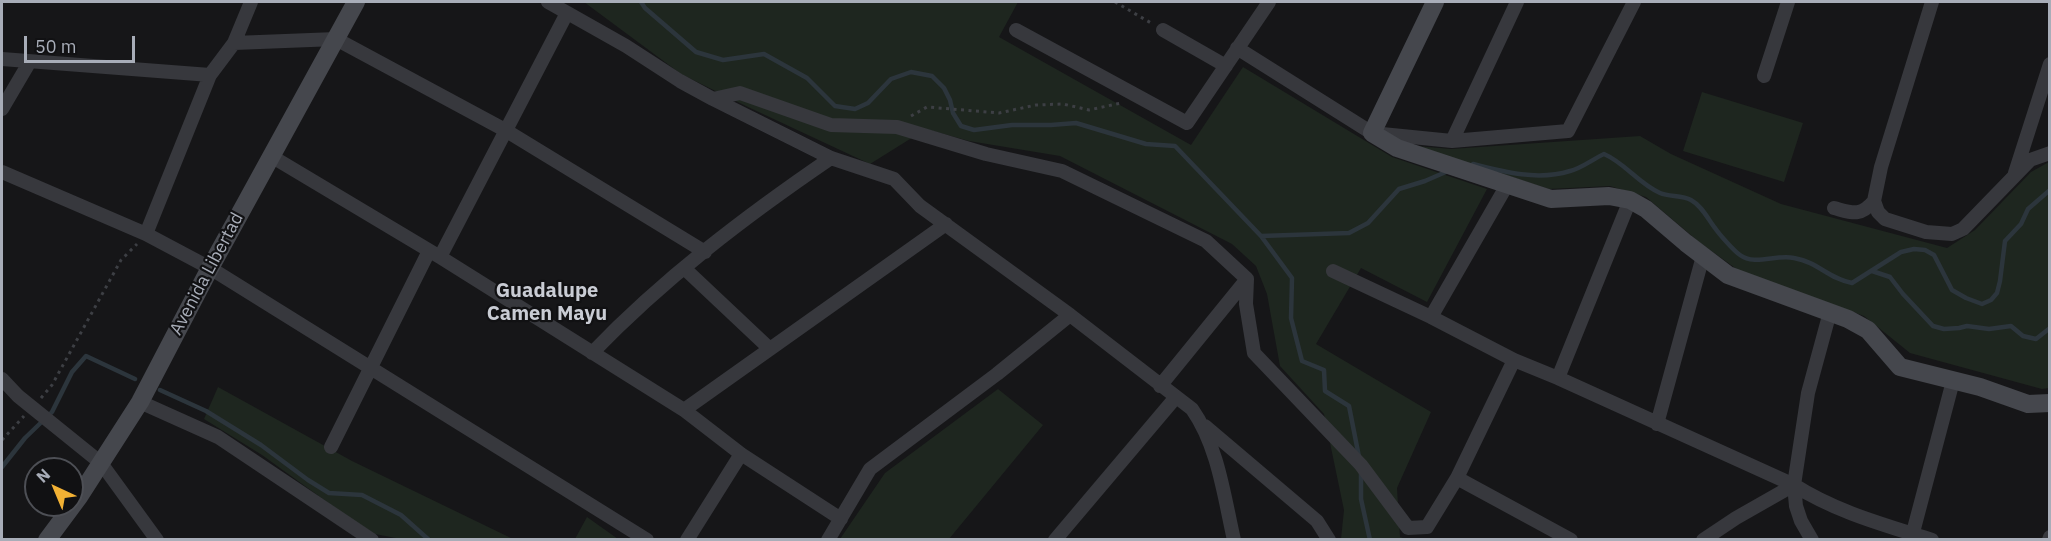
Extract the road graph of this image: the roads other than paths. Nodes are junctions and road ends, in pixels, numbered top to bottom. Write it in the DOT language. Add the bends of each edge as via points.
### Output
graph roads {
  1 [pos="251,2"];
  2 [pos="356,2"];
  3 [pos="548,2"];
  4 [pos="1269,2"];
  5 [pos="1435,2"];
  6 [pos="1517,2"];
  7 [pos="1634,2"];
  8 [pos="1788,2"];
  9 [pos="1932,2"];
  10 [pos="567,13"];
  11 [pos="1016,30"];
  12 [pos="1163,30"];
  13 [pos="336,39"];
  14 [pos="234,43"];
  15 [pos="1237,48"];
  16 [pos="2,59"];
  17 [pos="29,63"];
  18 [pos="2049,64"];
  19 [pos="1227,66"];
  20 [pos="210,75"];
  21 [pos="1764,76"];
  22 [pos="713,99"];
  23 [pos="2,109"];
  24 [pos="505,130"];
  25 [pos="1372,133"];
  26 [pos="1452,141"];
  27 [pos="2023,150"];
  28 [pos="2049,152"];
  29 [pos="271,156"];
  30 [pos="831,158"];
  31 [pos="2,172"];
  32 [pos="2015,174"];
  33 [pos="1507,185"];
  34 [pos="1630,200"];
  35 [pos="1874,201"];
  36 [pos="1834,208"];
  37 [pos="946,224"];
  38 [pos="146,234"];
  39 [pos="705,252"];
  40 [pos="434,254"];
  41 [pos="1702,256"];
  42 [pos="210,268"];
  43 [pos="684,268"];
  44 [pos="1333,271"];
  45 [pos="1247,279"];
  46 [pos="1830,312"];
  47 [pos="1070,315"];
  48 [pos="1431,317"];
  49 [pos="770,349"];
  50 [pos="592,353"];
  51 [pos="1514,360"];
  52 [pos="370,368"];
  53 [pos="1558,378"];
  54 [pos="2,379"];
  55 [pos="1953,381"];
  56 [pos="1160,386"];
  57 [pos="1176,397"];
  58 [pos="140,402"];
  59 [pos="2049,403"];
  60 [pos="684,410"];
  61 [pos="1203,424"];
  62 [pos="1657,424"];
  63 [pos="331,447"];
  64 [pos="741,454"];
  65 [pos="101,463"];
  66 [pos="1457,478"];
  67 [pos="1794,485"];
  68 [pos="841,519"];
  69 [pos="1912,537"];
  70 [pos="1325,538"];
  71 [pos="47,540"];
  72 [pos="157,540"];
  73 [pos="372,540"];
  74 [pos="647,540"];
  75 [pos="687,540"];
  76 [pos="828,540"];
  77 [pos="1055,540"];
  78 [pos="1234,540"];
  79 [pos="1571,540"];
  80 [pos="1702,540"];
  81 [pos="1812,540"];
  82 [pos="1932,540"];
  1 -- 14 [label="street"];
  2 -- 13 [label="street, Avenida Libertad"];
  3 -- 10 [label="street"];
  4 -- 15 [label="street"];
  5 -- 25 [label="street"];
  6 -- 26 [label="street"];
  7 -- 26 [label="street" via="1568,131"];
  8 -- 21 [label="street"];
  9 -- 35 [label="street"];
  10 -- 22 [label="street"];
  10 -- 24 [label="street"];
  11 -- 19 [label="street" via="1187,123"];
  12 -- 19 [label="street"];
  13 -- 14 [label="street"];
  13 -- 24 [label="street"];
  13 -- 29 [label="street, Avenida Libertad"];
  14 -- 20 [label="street"];
  15 -- 19 [label="street"];
  15 -- 25 [label="street"];
  16 -- 17 [label="street"];
  17 -- 20 [label="street"];
  17 -- 23 [label="street"];
  18 -- 27 [label="street"];
  20 -- 38 [label="street"];
  22 -- 30 [label="street"];
  22 -- 45 [label="street" via="740,93 831,125 897,127 986,154 1062,171 1206,241"];
  24 -- 39 [label="street"];
  24 -- 40 [label="street"];
  25 -- 26 [label="street"];
  25 -- 33 [label="street" via="1397,148"];
  27 -- 28 [label="street"];
  27 -- 32 [label="street"];
  28 -- 32 [label="street" via="2030,160"];
  29 -- 40 [label="street"];
  29 -- 42 [label="street, Avenida Libertad"];
  30 -- 37 [label="street" via="894,179 920,206"];
  30 -- 39 [label="street" via="767,201"];
  31 -- 38 [label="street"];
  32 -- 35 [label="street" via="1964,229 1952,234 1926,232 1885,219"];
  33 -- 34 [label="street" via="1551,199 1609,196"];
  33 -- 48 [label="street"];
  34 -- 41 [label="street"];
  34 -- 53 [label="street"];
  35 -- 36 [label="street" via="1866,210 1855,213"];
  37 -- 47 [label="street"];
  37 -- 49 [label="street"];
  38 -- 42 [label="street"];
  39 -- 43 [label="street"];
  40 -- 50 [label="street"];
  40 -- 52 [label="street"];
  41 -- 46 [label="street" via="1728,275"];
  41 -- 62 [label="street"];
  42 -- 52 [label="street"];
  42 -- 58 [label="street, Avenida Libertad"];
  43 -- 49 [label="street"];
  43 -- 50 [label="street"];
  44 -- 48 [label="street"];
  45 -- 56 [label="street"];
  45 -- 66 [label="street" via="1246,304 1254,353 1361,465 1408,528 1427,527"];
  46 -- 55 [label="street" via="1868,330 1900,367"];
  46 -- 67 [label="street" via="1808,393"];
  47 -- 56 [label="street"];
  47 -- 68 [label="street" via="870,469"];
  48 -- 51 [label="street"];
  49 -- 60 [label="street"];
  50 -- 60 [label="street"];
  51 -- 53 [label="street"];
  51 -- 66 [label="street"];
  52 -- 63 [label="street"];
  52 -- 74 [label="street"];
  53 -- 62 [label="street"];
  54 -- 65 [label="street"];
  55 -- 59 [label="street" via="2028,404"];
  55 -- 69 [label="street"];
  56 -- 57 [label="street"];
  57 -- 61 [label="street"];
  57 -- 77 [label="street"];
  58 -- 65 [label="street, Avenida Libertad"];
  58 -- 73 [label="street" via="218,437"];
  60 -- 64 [label="street"];
  61 -- 70 [label="street" via="1317,521"];
  61 -- 78 [label="street"];
  62 -- 67 [label="street"];
  64 -- 68 [label="street"];
  64 -- 75 [label="street"];
  65 -- 71 [label="street, Avenida Libertad"];
  65 -- 72 [label="street"];
  66 -- 79 [label="street"];
  67 -- 69 [label="street" via="1814,498"];
  67 -- 80 [label="street"];
  67 -- 81 [label="street" via="1796,506"];
  68 -- 76 [label="street"];
  69 -- 82 [label="street"];
}
